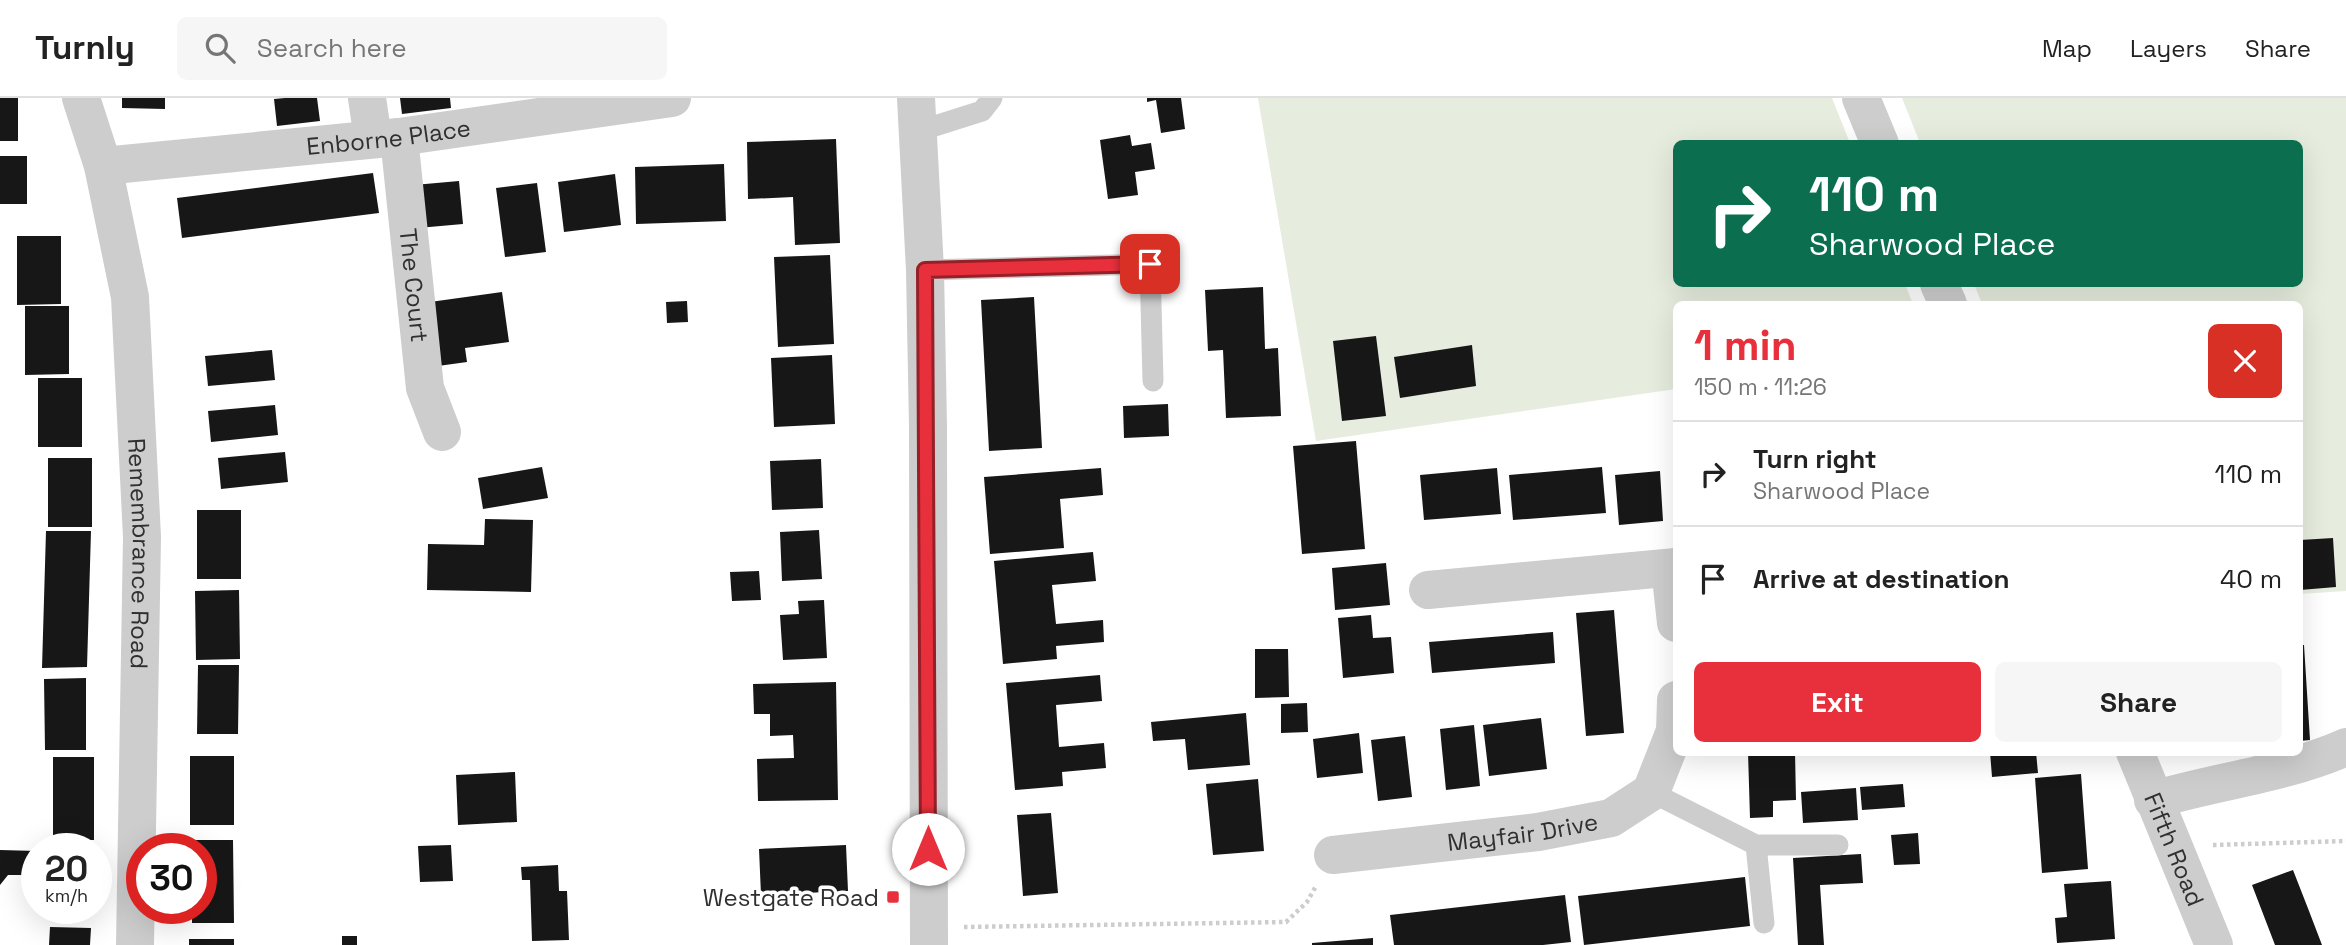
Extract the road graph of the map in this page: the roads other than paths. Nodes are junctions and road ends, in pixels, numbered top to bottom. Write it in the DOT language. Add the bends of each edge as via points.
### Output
graph roads {
  1 [pos="81,98"];
  2 [pos="367,98"];
  3 [pos="669,98"];
  4 [pos="992,98"];
  5 [pos="1861,98"];
  6 [pos="917,115"];
  7 [pos="386,138"];
  8 [pos="1878,140"];
  9 [pos="103,166"];
  10 [pos="925,270"];
  11 [pos="1153,381"];
  12 [pos="442,432"];
  13 [pos="1673,568"];
  14 [pos="1428,590"];
  15 [pos="1673,737"];
  16 [pos="2346,747"];
  17 [pos="2136,756"];
  18 [pos="1651,792"];
  19 [pos="2153,800"];
  20 [pos="1756,845"];
  21 [pos="1838,845"];
  22 [pos="1333,855"];
  23 [pos="1764,923"];
  24 [pos="929,935"];
  25 [pos="135,945"];
  26 [pos="2214,945"];
  1 -- 9 [label="street, Remembrance Road"];
  2 -- 7 [label="street, The Court"];
  3 -- 7 [label="street, Enborne Place"];
  4 -- 6 [label="lane" via="982,111"];
  5 -- 8 [label="street"];
  6 -- 10 [label="street"];
  7 -- 9 [label="street, Enborne Place"];
  7 -- 12 [label="street, The Court" via="425,388"];
  9 -- 25 [label="street, Remembrance Road" via="130,297 142,537"];
  10 -- 11 [label="lane" via="1150,264"];
  10 -- 24 [label="street"];
  13 -- 14 [label="street"];
  15 -- 18 [label="street"];
  16 -- 19 [label="street" via="2309,763"];
  17 -- 19 [label="street, Fifth Road"];
  18 -- 20 [label="lane"];
  18 -- 22 [label="street, Mayfair Drive" via="1611,818 1538,832"];
  19 -- 26 [label="street, Fifth Road"];
  20 -- 21 [label="lane"];
  20 -- 23 [label="lane"];
}
